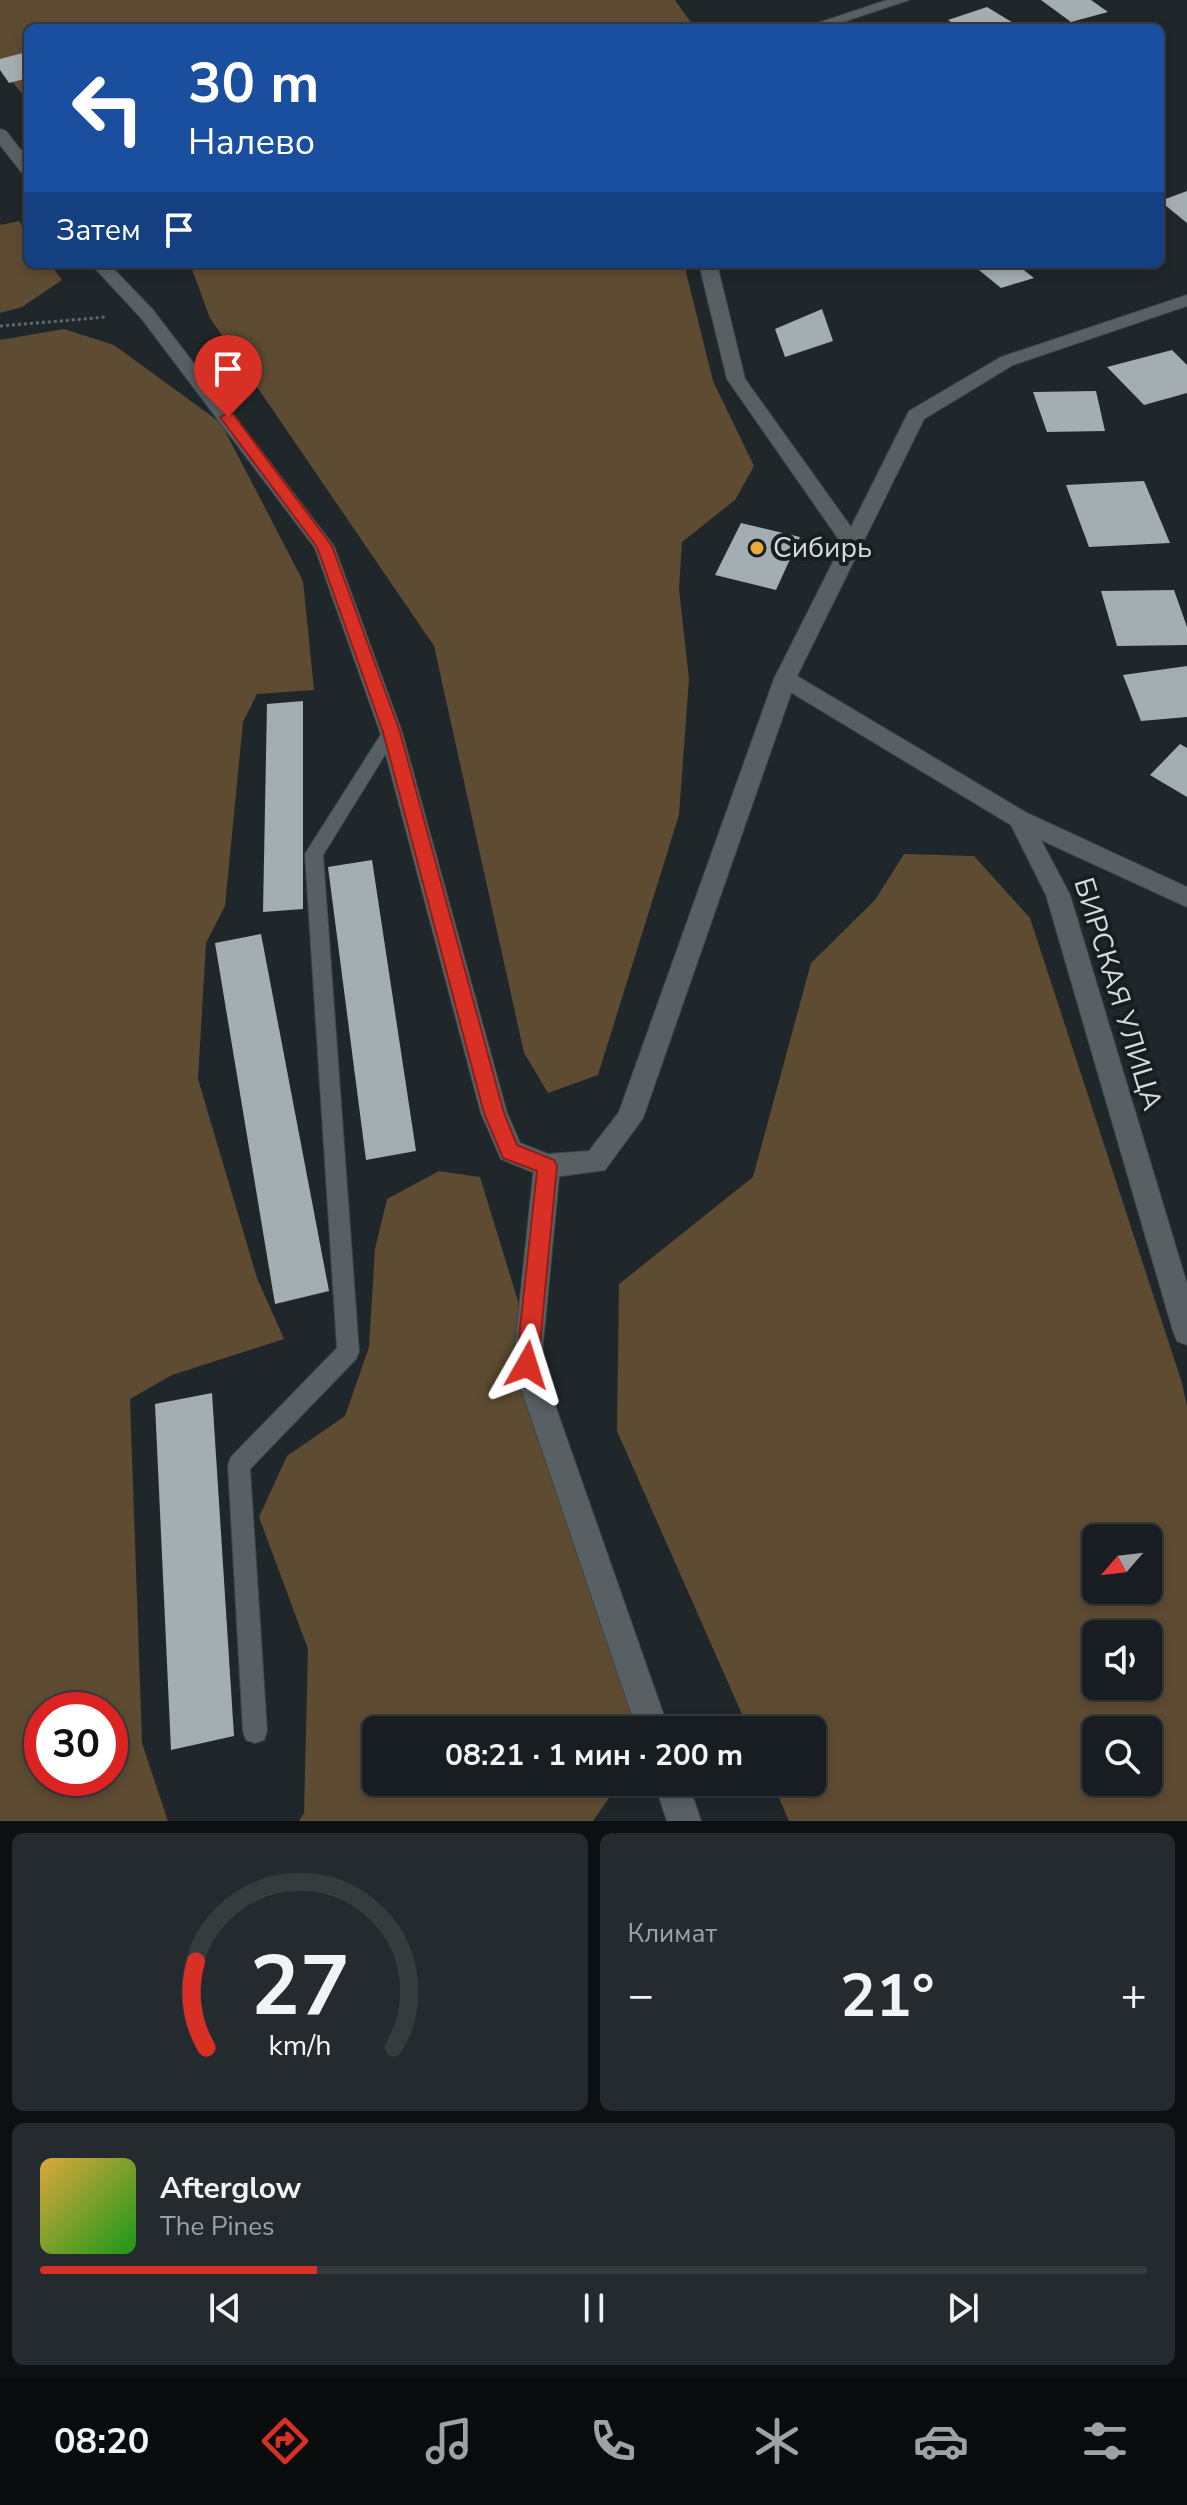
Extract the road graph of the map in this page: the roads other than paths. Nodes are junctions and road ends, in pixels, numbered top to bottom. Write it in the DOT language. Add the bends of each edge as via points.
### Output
graph roads {
  1 [pos="902,0"];
  2 [pos="823,24"];
  3 [pos="0,134"];
  4 [pos="24,165"];
  5 [pos="104,268"];
  6 [pos="709,268"];
  7 [pos="1187,300"];
  8 [pos="852,543"];
  9 [pos="785,679"];
  10 [pos="391,732"];
  11 [pos="1019,819"];
  12 [pos="1187,898"];
  13 [pos="547,1166"];
  14 [pos="1187,1331"];
  15 [pos="648,1716"];
  16 [pos="255,1731"];
  17 [pos="676,1796"];
  18 [pos="684,1821"];
  1 -- 2 [label="street"];
  3 -- 4 [label="street"];
  5 -- 10 [label="street" via="147,314 324,546"];
  6 -- 8 [label="street" via="736,379"];
  7 -- 8 [label="street" via="1007,361 916,415"];
  8 -- 9 [label="street"];
  9 -- 11 [label="street"];
  9 -- 13 [label="street" via="630,1118 596,1162"];
  10 -- 13 [label="street" via="494,1113 510,1151"];
  10 -- 16 [label="lane" via="314,854 348,1352 239,1465"];
  11 -- 12 [label="street"];
  11 -- 14 [label="street, БИРСКАЯ УЛИЦА" via="1058,895"];
  13 -- 15 [label="street" via="527,1365"];
  17 -- 18 [label="street"];
}
